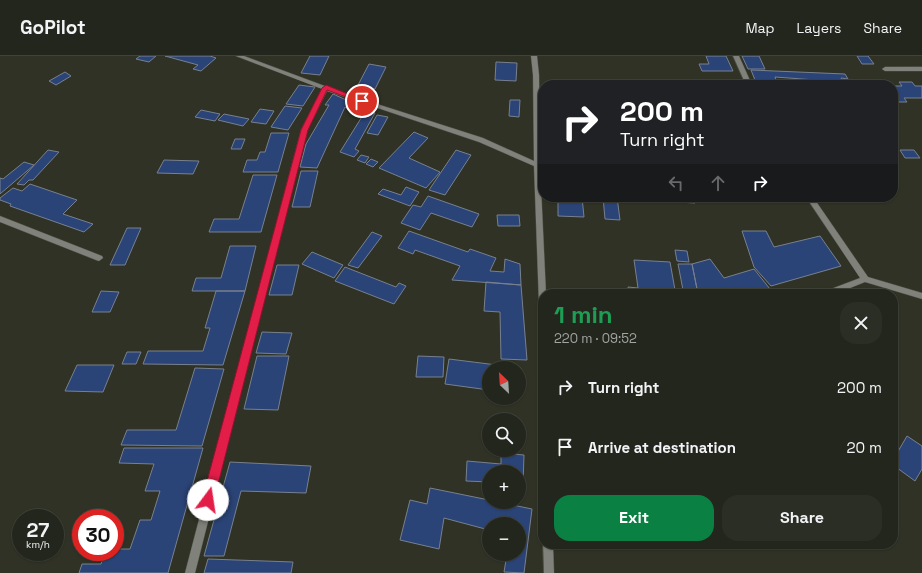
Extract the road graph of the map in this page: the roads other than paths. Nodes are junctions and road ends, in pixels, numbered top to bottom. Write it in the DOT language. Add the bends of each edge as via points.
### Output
graph roads {
  1 [pos="239,56"];
  2 [pos="534,56"];
  3 [pos="736,56"];
  4 [pos="885,69"];
  5 [pos="922,69"];
  6 [pos="746,80"];
  7 [pos="326,88"];
  8 [pos="537,165"];
  9 [pos="538,188"];
  10 [pos="539,202"];
  11 [pos="812,202"];
  12 [pos="0,219"];
  13 [pos="99,258"];
  14 [pos="865,279"];
  15 [pos="542,289"];
  16 [pos="839,289"];
  17 [pos="922,296"];
  18 [pos="548,549"];
  19 [pos="190,573"];
  20 [pos="549,573"];
  1 -- 7 [label="street"];
  2 -- 8 [label="street"];
  3 -- 6 [label="street"];
  4 -- 5 [label="street"];
  7 -- 8 [label="street" via="480,140"];
  7 -- 19 [label="street" via="304,130"];
  8 -- 9 [label="street"];
  10 -- 15 [label="street"];
  11 -- 14 [label="street"];
  12 -- 13 [label="street"];
  14 -- 16 [label="street"];
  14 -- 17 [label="street"];
  18 -- 20 [label="street"];
}
